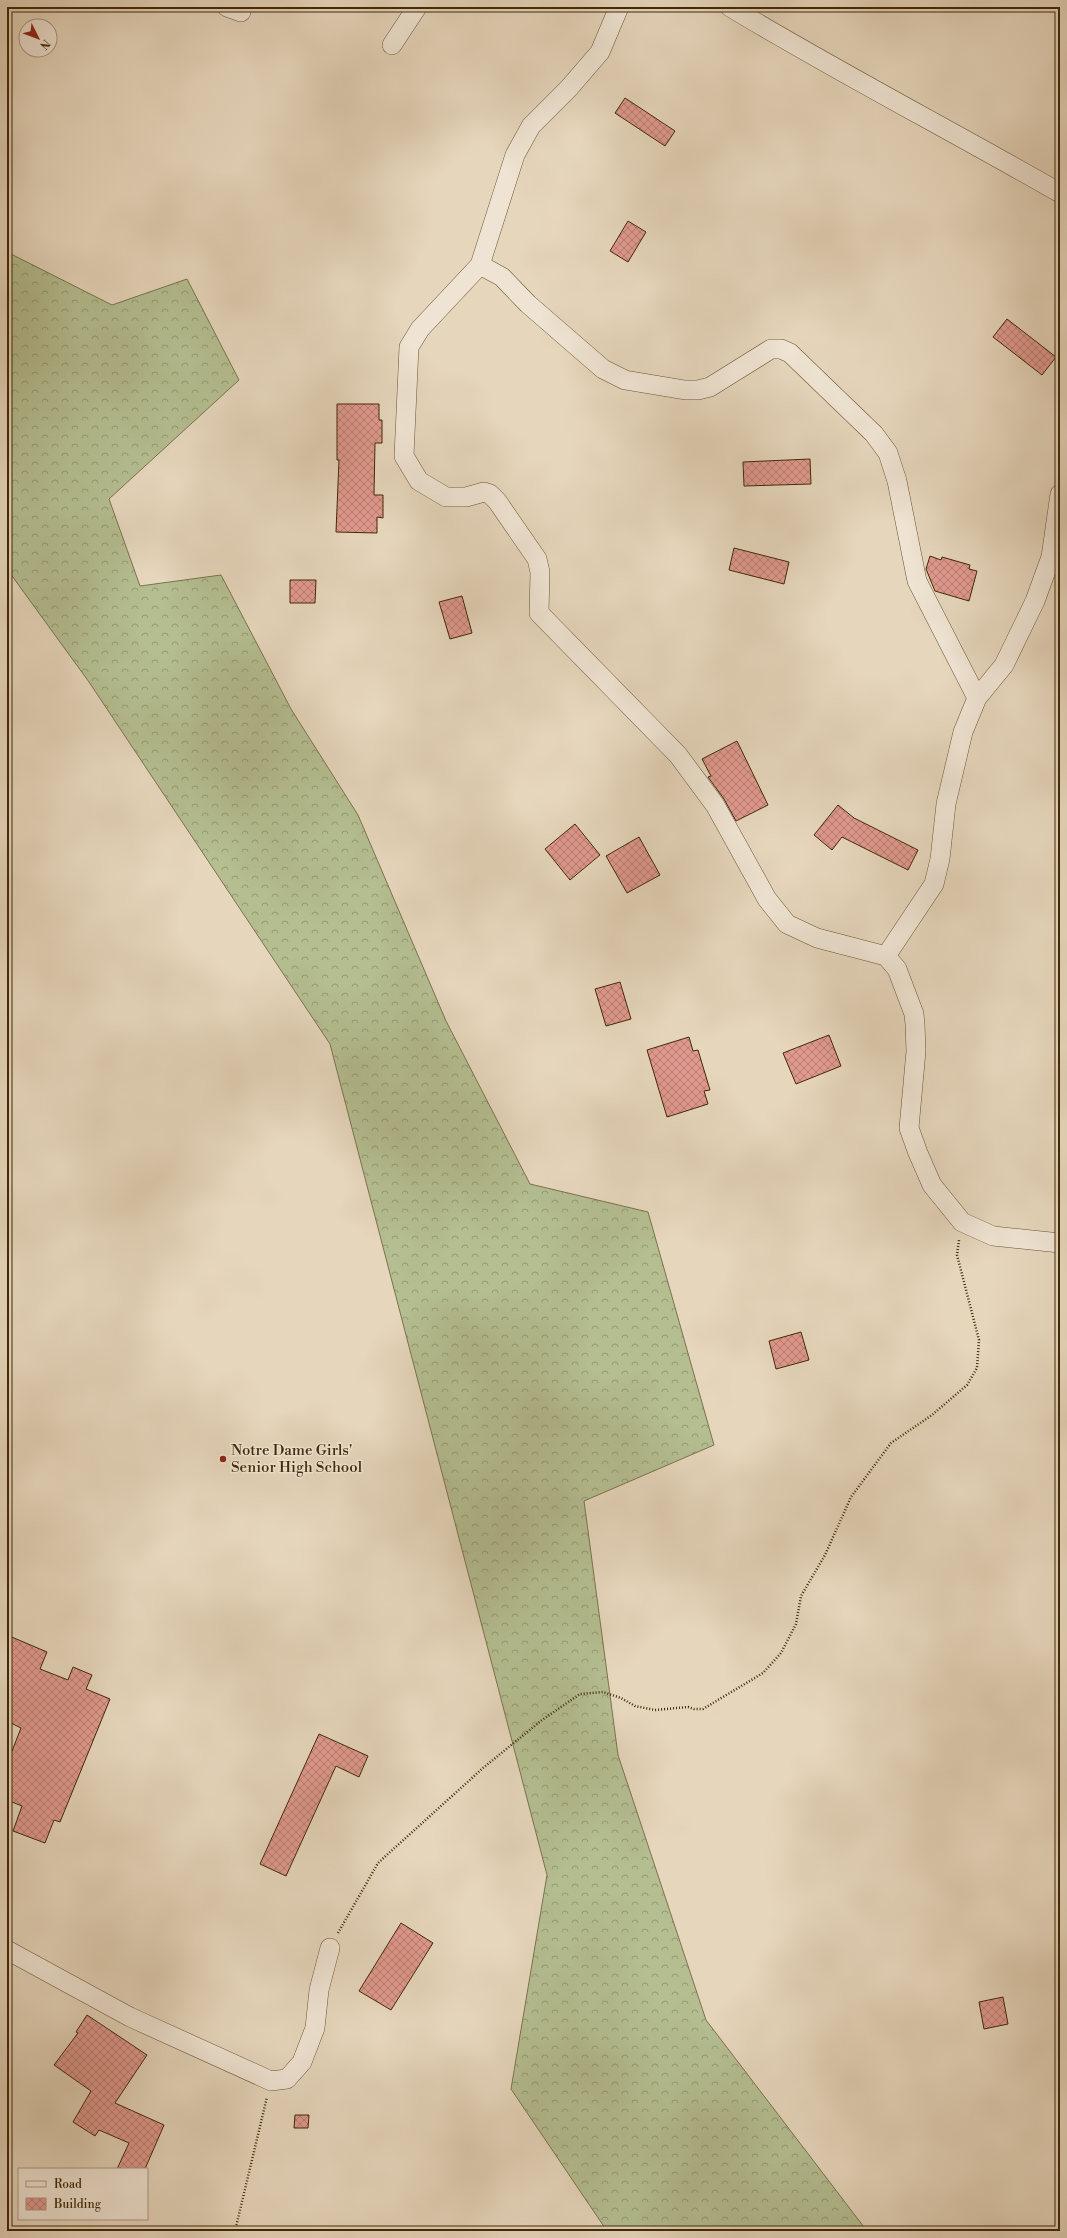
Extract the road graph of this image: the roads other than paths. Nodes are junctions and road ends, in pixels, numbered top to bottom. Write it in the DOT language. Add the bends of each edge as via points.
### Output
graph roads {
  1 [pos="417,7"];
  2 [pos="619,7"];
  3 [pos="730,7"];
  4 [pos="392,45"];
  5 [pos="1060,193"];
  6 [pos="480,265"];
  7 [pos="1060,494"];
  8 [pos="977,698"];
  9 [pos="886,956"];
  10 [pos="1060,1243"];
  11 [pos="330,1948"];
  12 [pos="7,1950"];
  1 -- 4 [label="street"];
  2 -- 6 [label="street" via="600,52 531,126 515,155"];
  3 -- 5 [label="street" via="802,50"];
  6 -- 8 [label="street" via="502,277 528,304 603,369 625,380 698,390 710,387 771,349 781,349 790,353 874,434 888,453 897,481 917,581"];
  6 -- 9 [label="street" via="420,328 409,347 404,456 419,481 446,497 466,497 484,492 497,501 536,559 540,572 539,613 678,755 715,805 767,899 787,924 817,938"];
  7 -- 8 [label="street" via="1050,557 1035,601 1004,665"];
  8 -- 9 [label="street" via="961,740 946,804 940,859 934,884"];
  9 -- 10 [label="street" via="897,969 914,1014 916,1051 910,1128 932,1184 962,1222 993,1236"];
  11 -- 12 [label="street" via="319,1990 315,2028 302,2062 288,2079 271,2081 130,2018"];
}
